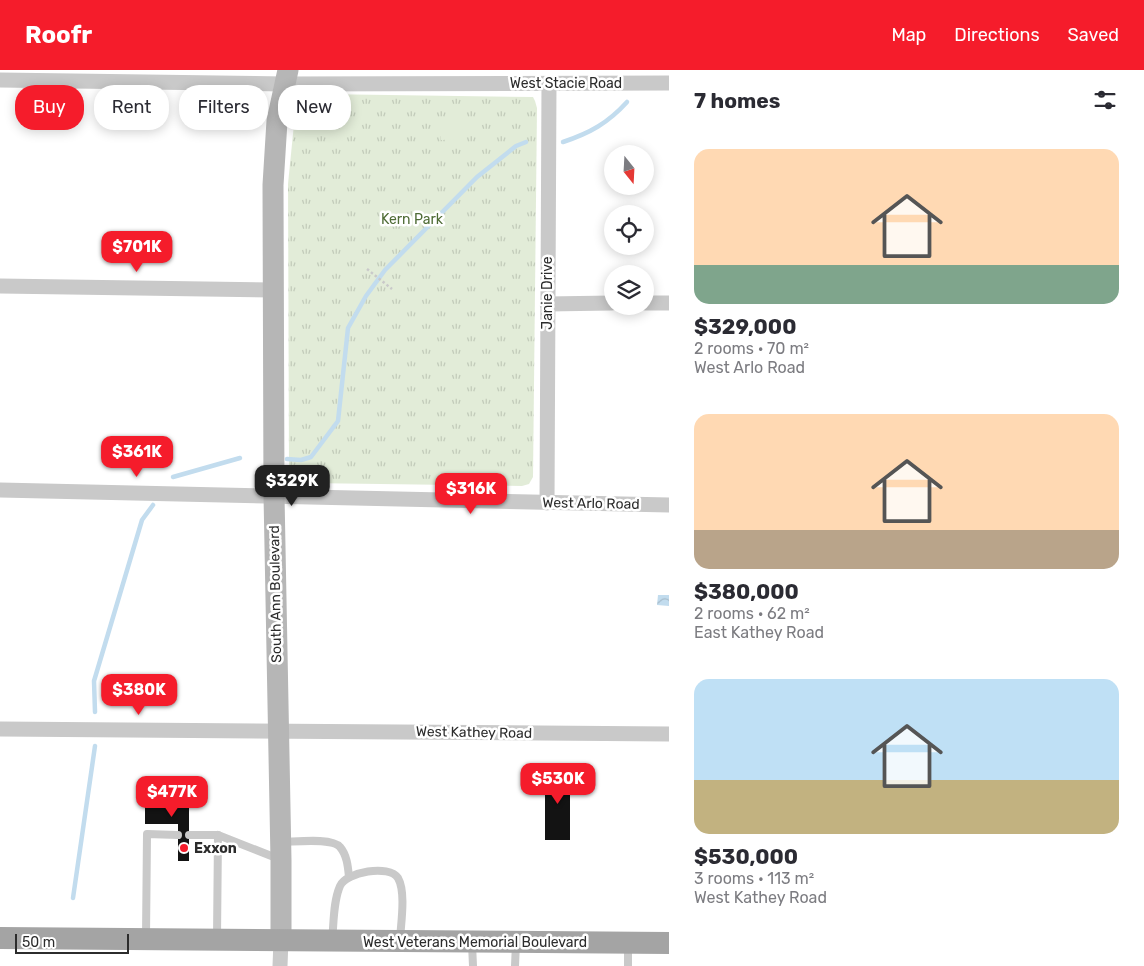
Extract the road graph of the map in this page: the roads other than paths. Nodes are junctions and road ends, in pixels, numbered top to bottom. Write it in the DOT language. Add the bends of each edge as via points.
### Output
graph roads {
  1 [pos="286,77"];
  2 [pos="0,80"];
  3 [pos="548,83"];
  4 [pos="669,83"];
  5 [pos="0,286"];
  6 [pos="274,290"];
  7 [pos="654,303"];
  8 [pos="669,303"];
  9 [pos="547,304"];
  10 [pos="604,304"];
  11 [pos="0,490"];
  12 [pos="274,495"];
  13 [pos="547,502"];
  14 [pos="669,505"];
  15 [pos="0,729"];
  16 [pos="278,730"];
  17 [pos="669,734"];
  18 [pos="178,835"];
  19 [pos="189,835"];
  20 [pos="218,835"];
  21 [pos="281,851"];
  22 [pos="349,877"];
  23 [pos="0,938"];
  24 [pos="146,938"];
  25 [pos="217,940"];
  26 [pos="281,940"];
  27 [pos="332,941"];
  28 [pos="400,941"];
  29 [pos="472,942"];
  30 [pos="516,942"];
  31 [pos="628,942"];
  32 [pos="669,943"];
  33 [pos="280,966"];
  34 [pos="472,966"];
  35 [pos="515,966"];
  36 [pos="628,966"];
  1 -- 2 [label="street, West Stacie Road"];
  1 -- 3 [label="street, West Stacie Road"];
  1 -- 6 [label="street, South Ann Boulevard" via="274,152"];
  3 -- 4 [label="street, West Stacie Road"];
  3 -- 9 [label="street, Janie Drive"];
  5 -- 6 [label="street"];
  6 -- 12 [label="street, South Ann Boulevard"];
  7 -- 8 [label="street"];
  9 -- 10 [label="street"];
  9 -- 13 [label="street, Janie Drive"];
  11 -- 12 [label="street, West Arlo Road"];
  12 -- 13 [label="street, West Arlo Road"];
  12 -- 16 [label="street, South Ann Boulevard"];
  13 -- 14 [label="street, West Arlo Road"];
  15 -- 16 [label="street, West Kathey Road"];
  16 -- 17 [label="street, West Kathey Road"];
  16 -- 21 [label="street, South Ann Boulevard"];
  18 -- 24 [label="lane" via="146,834"];
  19 -- 20 [label="lane"];
  20 -- 21 [label="lane"];
  20 -- 25 [label="lane"];
  21 -- 22 [label="lane" via="330,842 339,845 345,854"];
  21 -- 26 [label="street, South Ann Boulevard"];
  22 -- 27 [label="lane" via="343,881 337,894"];
  22 -- 28 [label="lane" via="391,872 398,878 402,896"];
  23 -- 24 [label="main road, West Veterans Memorial Boulevard"];
  24 -- 25 [label="main road, West Veterans Memorial Boulevard"];
  25 -- 26 [label="main road, West Veterans Memorial Boulevard"];
  26 -- 27 [label="main road, West Veterans Memorial Boulevard"];
  26 -- 33 [label="street"];
  27 -- 28 [label="main road, West Veterans Memorial Boulevard"];
  28 -- 29 [label="main road, West Veterans Memorial Boulevard"];
  29 -- 30 [label="main road, West Veterans Memorial Boulevard"];
  29 -- 34 [label="lane"];
  30 -- 31 [label="main road, West Veterans Memorial Boulevard"];
  30 -- 35 [label="lane"];
  31 -- 32 [label="main road, West Veterans Memorial Boulevard"];
  31 -- 36 [label="lane"];
}
